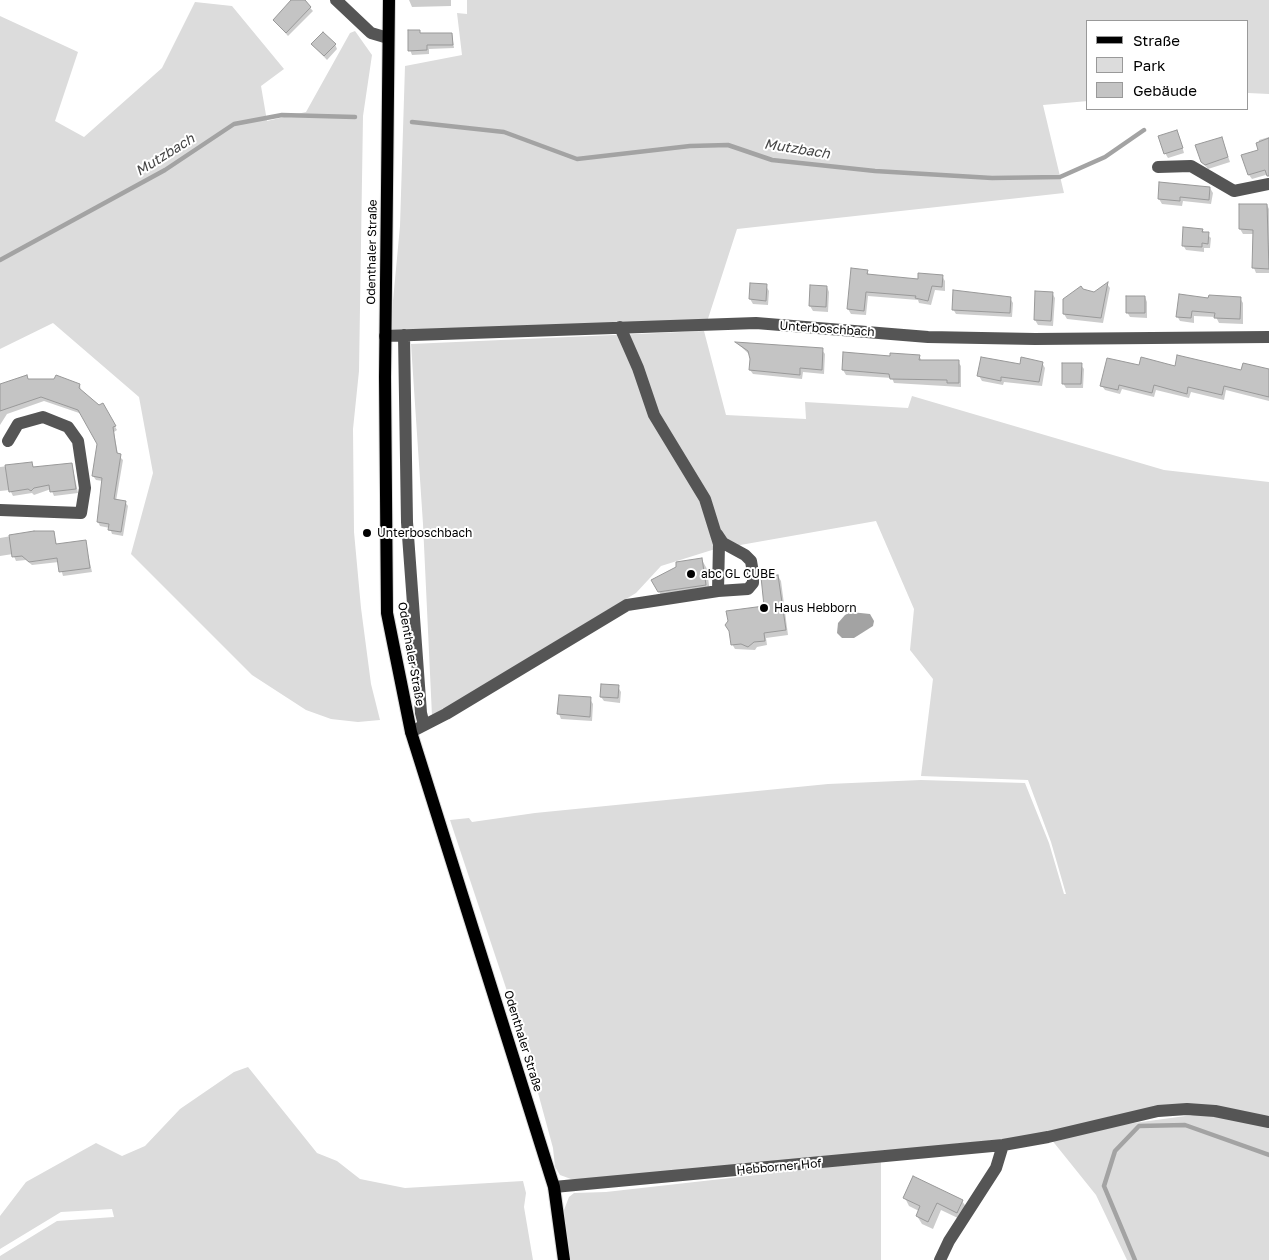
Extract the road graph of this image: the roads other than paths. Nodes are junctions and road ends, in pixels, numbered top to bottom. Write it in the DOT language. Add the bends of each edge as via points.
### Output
graph roads {
  1 [pos="336,0"];
  2 [pos="389,0"];
  3 [pos="388,38"];
  4 [pos="1158,167"];
  5 [pos="1269,184"];
  6 [pos="620,327"];
  7 [pos="404,335"];
  8 [pos="385,336"];
  9 [pos="1269,337"];
  10 [pos="8,441"];
  11 [pos="0,510"];
  12 [pos="717,534"];
  13 [pos="718,591"];
  14 [pos="424,725"];
  15 [pos="411,732"];
  16 [pos="1269,1122"];
  17 [pos="1003,1145"];
  18 [pos="554,1187"];
  19 [pos="564,1260"];
  20 [pos="940,1260"];
  1 -- 3 [label="street" via="371,33"];
  2 -- 3 [label="main road, Odenthaler Straße"];
  3 -- 8 [label="main road, Odenthaler Straße"];
  4 -- 5 [label="street" via="1192,166 1234,190"];
  6 -- 7 [label="street, Unterboschbach"];
  6 -- 9 [label="street, Unterboschbach" via="756,323 928,336 1035,339"];
  6 -- 12 [label="street" via="654,415 705,499"];
  7 -- 8 [label="street, Unterboschbach"];
  7 -- 14 [label="street" via="407,522"];
  8 -- 15 [label="main road, Odenthaler Straße" via="387,613"];
  10 -- 11 [label="street" via="18,424 43,417 68,427 78,440 85,488 81,513"];
  12 -- 13 [label="street"];
  12 -- 13 [label="street" via="723,543 751,561 753,578 748,589"];
  13 -- 14 [label="street" via="627,605"];
  14 -- 15 [label="street"];
  15 -- 18 [label="main road, Odenthaler Straße"];
  16 -- 17 [label="street, Hebborner Hof" via="1215,1111 1158,1111"];
  17 -- 18 [label="street, Hebborner Hof"];
  17 -- 20 [label="street" via="996,1168"];
  18 -- 19 [label="main road, Odenthaler Straße"];
}
